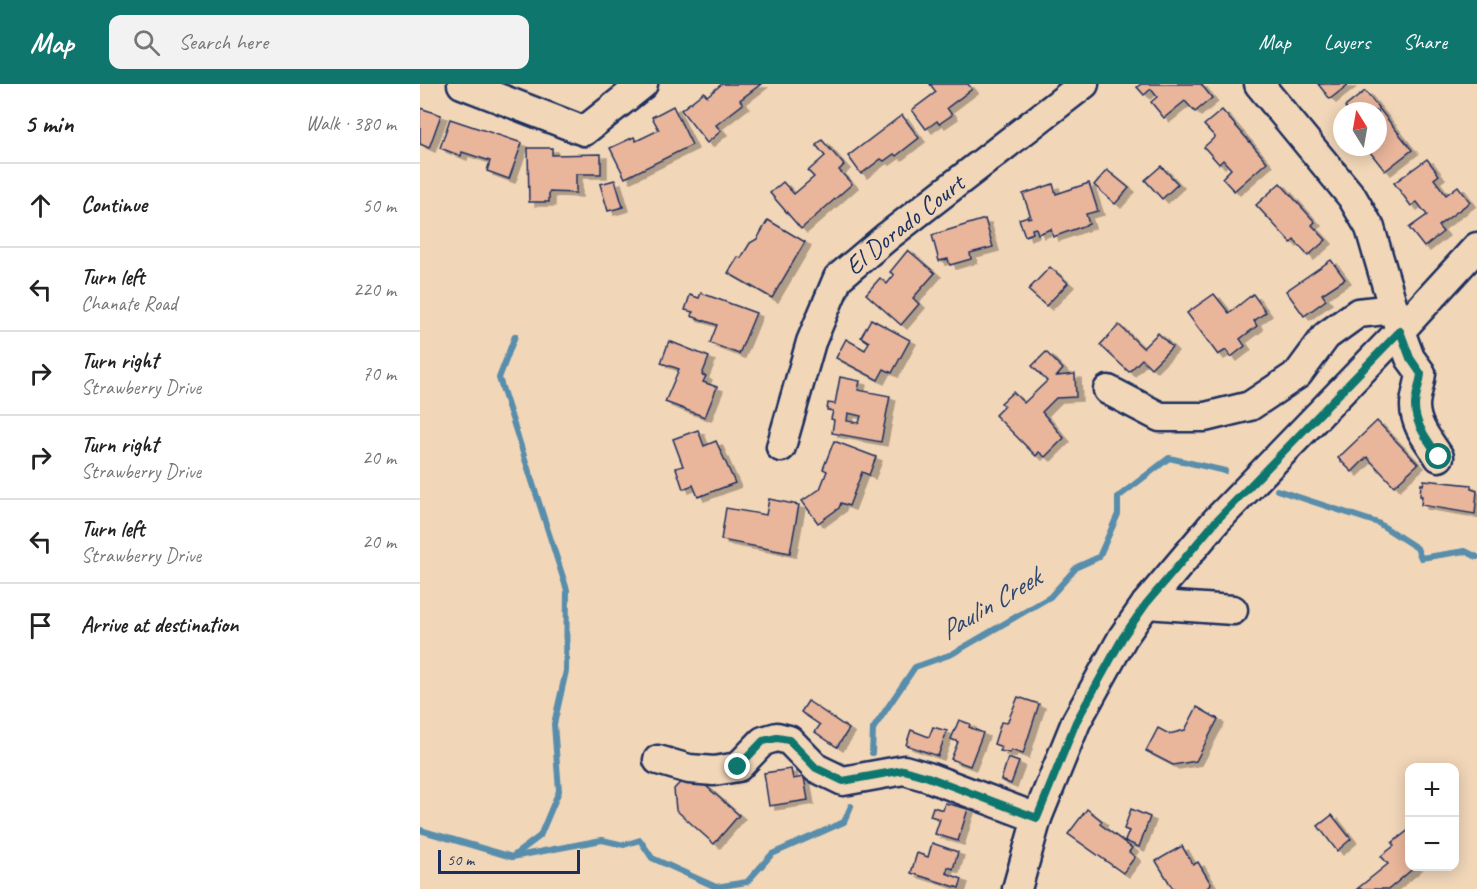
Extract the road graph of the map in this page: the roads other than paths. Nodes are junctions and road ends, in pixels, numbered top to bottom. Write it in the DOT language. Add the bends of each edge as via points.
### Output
graph roads {
  1 [pos="462,84"];
  2 [pos="643,84"];
  3 [pos="1084,84"];
  4 [pos="1259,84"];
  5 [pos="1477,247"];
  6 [pos="1397,320"];
  7 [pos="1108,390"];
  8 [pos="781,447"];
  9 [pos="1439,457"];
  10 [pos="1146,604"];
  11 [pos="1233,610"];
  12 [pos="658,760"];
  13 [pos="1037,818"];
  14 [pos="1018,889"];
  1 -- 2 [label="street" via="584,131"];
  3 -- 8 [label="street, El Dorado Court" via="838,278 811,342"];
  4 -- 6 [label="street" via="1352,197 1370,228"];
  5 -- 6 [label="street" via="1458,270"];
  6 -- 7 [label="street" via="1358,313 1326,336 1298,374 1250,406 1205,417 1160,417"];
  6 -- 9 [label="street" via="1410,358 1421,374 1415,404 1419,427"];
  6 -- 10 [label="street"];
  10 -- 11 [label="street"];
  10 -- 13 [label="street" via="1076,722"];
  12 -- 13 [label="street" via="689,770 738,767 763,741 777,738 789,740 816,768 843,781 904,770"];
  13 -- 14 [label="street"];
}
